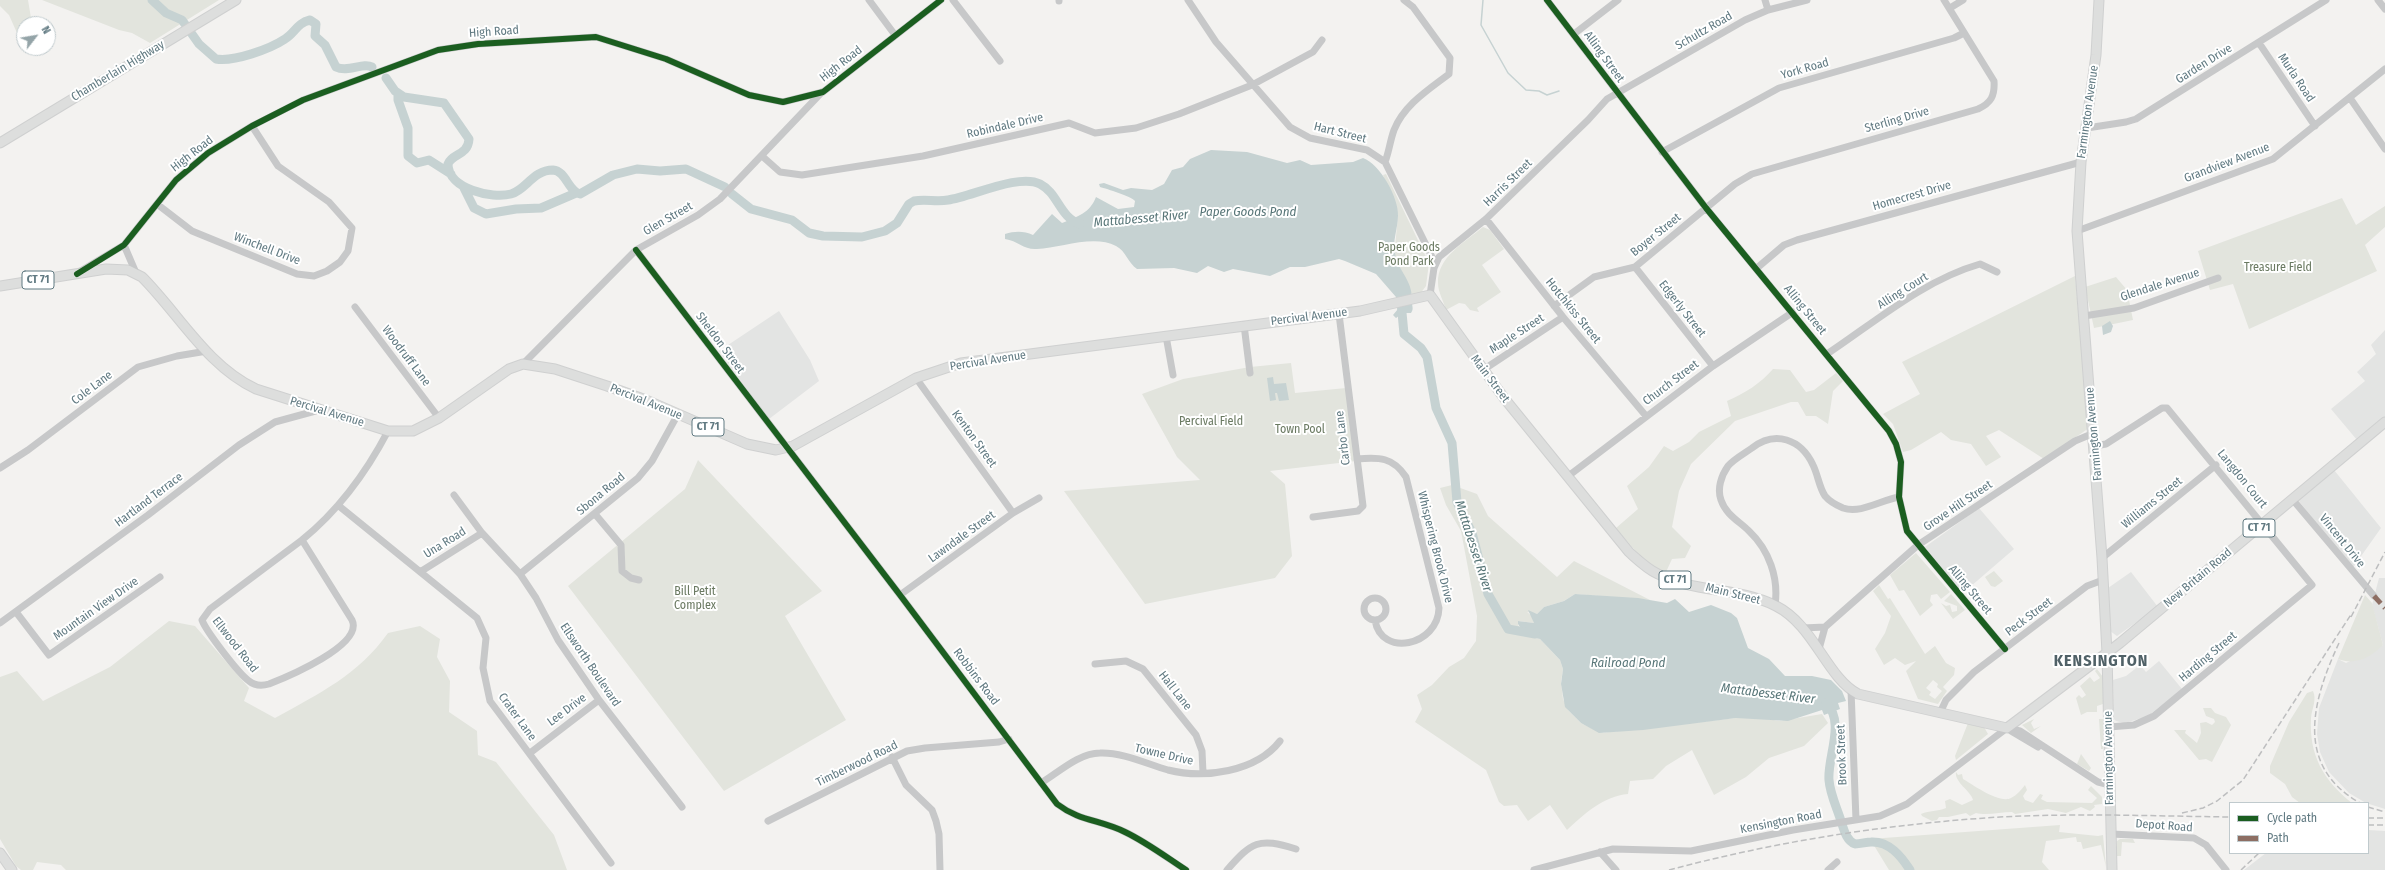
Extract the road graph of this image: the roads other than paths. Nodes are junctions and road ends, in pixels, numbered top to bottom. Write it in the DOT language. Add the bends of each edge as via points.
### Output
graph roads {
  1 [pos="236,0"];
  2 [pos="870,0"];
  3 [pos="941,0"];
  4 [pos="953,0"];
  5 [pos="1188,0"];
  6 [pos="1404,0"];
  7 [pos="1546,0"];
  8 [pos="1618,0"];
  9 [pos="1765,0"];
  10 [pos="1807,0"];
  11 [pos="1944,0"];
  12 [pos="1963,0"];
  13 [pos="2099,0"];
  14 [pos="2326,0"];
  15 [pos="2378,0"];
  16 [pos="1950,8"];
  17 [pos="2385,9"];
  18 [pos="1768,10"];
  19 [pos="1964,33"];
  20 [pos="1574,34"];
  21 [pos="895,35"];
  22 [pos="1322,40"];
  23 [pos="2259,43"];
  24 [pos="1000,62"];
  25 [pos="2385,69"];
  26 [pos="1252,85"];
  27 [pos="822,92"];
  28 [pos="1617,93"];
  29 [pos="2350,98"];
  30 [pos="252,126"];
  31 [pos="2315,126"];
  32 [pos="2087,128"];
  33 [pos="0,143"];
  34 [pos="2385,149"];
  35 [pos="1662,152"];
  36 [pos="762,156"];
  37 [pos="1385,162"];
  38 [pos="2081,162"];
  39 [pos="157,204"];
  40 [pos="1706,208"];
  41 [pos="1486,219"];
  42 [pos="2077,231"];
  43 [pos="124,244"];
  44 [pos="636,250"];
  45 [pos="1435,263"];
  46 [pos="1634,267"];
  47 [pos="1756,268"];
  48 [pos="1997,272"];
  49 [pos="136,273"];
  50 [pos="77,274"];
  51 [pos="2218,278"];
  52 [pos="0,286"];
  53 [pos="1430,295"];
  54 [pos="1554,306"];
  55 [pos="354,307"];
  56 [pos="1793,312"];
  57 [pos="1339,314"];
  58 [pos="2084,316"];
  59 [pos="1562,317"];
  60 [pos="1244,325"];
  61 [pos="1166,336"];
  62 [pos="207,351"];
  63 [pos="1828,354"];
  64 [pos="523,364"];
  65 [pos="1713,366"];
  66 [pos="1483,370"];
  67 [pos="1250,373"];
  68 [pos="1173,375"];
  69 [pos="916,378"];
  70 [pos="319,410"];
  71 [pos="678,414"];
  72 [pos="1646,416"];
  73 [pos="439,418"];
  74 [pos="2385,422"];
  75 [pos="388,431"];
  76 [pos="2094,433"];
  77 [pos="2095,446"];
  78 [pos="787,449"];
  79 [pos="1357,459"];
  80 [pos="2216,465"];
  81 [pos="0,468"];
  82 [pos="1567,477"];
  83 [pos="454,495"];
  84 [pos="1898,497"];
  85 [pos="1039,498"];
  86 [pos="2293,500"];
  87 [pos="339,506"];
  88 [pos="1013,513"];
  89 [pos="595,514"];
  90 [pos="1313,517"];
  91 [pos="2264,524"];
  92 [pos="482,533"];
  93 [pos="302,540"];
  94 [pos="1918,545"];
  95 [pos="2102,558"];
  96 [pos="420,572"];
  97 [pos="520,574"];
  98 [pos="160,576"];
  99 [pos="639,580"];
  100 [pos="2103,580"];
  101 [pos="2312,585"];
  102 [pos="900,595"];
  103 [pos="2374,596"];
  104 [pos="1775,605"];
  105 [pos="16,612"];
  106 [pos="1376,620"];
  107 [pos="0,623"];
  108 [pos="1825,627"];
  109 [pos="1803,628"];
  110 [pos="1819,649"];
  111 [pos="2004,649"];
  112 [pos="2107,653"];
  113 [pos="1095,664"];
  114 [pos="1851,690"];
  115 [pos="599,700"];
  116 [pos="1940,712"];
  117 [pos="2008,728"];
  118 [pos="2109,728"];
  119 [pos="1008,739"];
  120 [pos="1280,741"];
  121 [pos="530,753"];
  122 [pos="892,757"];
  123 [pos="1203,773"];
  124 [pos="1041,783"];
  125 [pos="2110,785"];
  126 [pos="682,807"];
  127 [pos="1856,820"];
  128 [pos="768,821"];
  129 [pos="2111,834"];
  130 [pos="1296,849"];
  131 [pos="1600,852"];
  132 [pos="0,853"];
  133 [pos="1837,862"];
  134 [pos="611,863"];
  135 [pos="12,870"];
  136 [pos="940,870"];
  137 [pos="1186,870"];
  138 [pos="1226,870"];
  139 [pos="1534,870"];
  140 [pos="1616,870"];
  141 [pos="1828,870"];
  142 [pos="2112,870"];
  143 [pos="2226,870"];
  1 -- 33 [label="main road, Chamberlain Highway"];
  2 -- 21 [label="street"];
  3 -- 21 [label="street, High Road"];
  4 -- 24 [label="street"];
  5 -- 26 [label="street, Hart Street" via="1216,42"];
  6 -- 37 [label="street" via="1413,7 1450,58 1449,74 1403,112 1394,131"];
  7 -- 20 [label="street, Alling Street"];
  8 -- 20 [label="street"];
  9 -- 18 [label="street"];
  10 -- 18 [label="street, Schultz Road"];
  11 -- 16 [label="street, Sterling Drive"];
  12 -- 16 [label="street"];
  13 -- 32 [label="main road, Farmington Avenue" via="2096,55"];
  14 -- 23 [label="street, Garden Drive"];
  15 -- 17 [label="street"];
  16 -- 19 [label="street, Sterling Drive"];
  18 -- 28 [label="street, Schultz Road" via="1745,20"];
  19 -- 35 [label="street, York Road" via="1779,88"];
  19 -- 40 [label="street, Sterling Drive" via="1994,81 1992,99 1986,105 1752,174 1735,184"];
  20 -- 28 [label="street, Alling Street"];
  21 -- 27 [label="street, High Road"];
  22 -- 26 [label="street, Robindale Drive" via="1313,52"];
  23 -- 31 [label="street, Murla Road"];
  23 -- 32 [label="street, Garden Drive" via="2136,119"];
  25 -- 29 [label="street, Grandview Avenue"];
  26 -- 36 [label="street, Robindale Drive" via="1136,128 1095,133 1069,123 923,156 802,175 780,172"];
  26 -- 37 [label="street, Hart Street" via="1284,122 1296,130 1325,142 1367,150"];
  27 -- 30 [label="street, High Road" via="783,102 749,95 666,59 596,37 579,37 474,44 442,49 303,100"];
  27 -- 36 [label="street, Glen Street"];
  28 -- 35 [label="street, Alling Street"];
  28 -- 41 [label="street, Harris Street" via="1608,98"];
  29 -- 31 [label="street, Grandview Avenue"];
  29 -- 34 [label="street"];
  30 -- 39 [label="street, High Road" via="203,157 176,180"];
  30 -- 39 [label="street, Winchell Drive" via="278,166 329,202 352,228 348,251 340,262 314,276 297,274 192,231"];
  31 -- 42 [label="street, Grandview Avenue" via="2273,159"];
  32 -- 38 [label="main road, Farmington Avenue"];
  35 -- 40 [label="street, Alling Street"];
  36 -- 44 [label="street, Glen Street" via="707,209"];
  37 -- 45 [label="street, Hart Street"];
  38 -- 42 [label="main road, Farmington Avenue"];
  38 -- 47 [label="street, Homecrest Drive" via="1797,240 1784,245"];
  39 -- 43 [label="street, High Road"];
  40 -- 46 [label="street, Boyer Street"];
  40 -- 47 [label="street, Alling Street"];
  41 -- 45 [label="street, Harris Street" via="1448,249"];
  41 -- 54 [label="street, Hotchkiss Street"];
  42 -- 58 [label="main road, Farmington Avenue"];
  43 -- 49 [label="street"];
  43 -- 50 [label="street, High Road"];
  44 -- 64 [label="street, Glen Street"];
  44 -- 78 [label="street, Sheldon Street"];
  45 -- 53 [label="street"];
  46 -- 54 [label="street, Boyer Street" via="1594,277"];
  46 -- 65 [label="street, Edgerly Street"];
  47 -- 56 [label="street, Alling Street"];
  48 -- 63 [label="street, Alling Court" via="1980,264 1944,278"];
  49 -- 50 [label="main road, CT 71" via="118,269"];
  49 -- 62 [label="main road, Percival Avenue" via="159,295"];
  50 -- 52 [label="main road, High Road / CT 71"];
  51 -- 58 [label="street, Glendale Avenue" via="2134,308"];
  53 -- 57 [label="main road, Percival Avenue / CT 71"];
  53 -- 66 [label="main road, Main Street / CT 71"];
  54 -- 59 [label="street, Hotchkiss Street"];
  55 -- 73 [label="street, Woodruff Lane"];
  56 -- 63 [label="street, Alling Street"];
  56 -- 65 [label="street, Church Street"];
  57 -- 60 [label="main road, Percival Avenue / CT 71"];
  57 -- 79 [label="street, Carbo Lane"];
  58 -- 76 [label="main road, Farmington Avenue"];
  59 -- 66 [label="street, Maple Street"];
  59 -- 72 [label="street, Hotchkiss Street"];
  60 -- 61 [label="main road, Percival Avenue / CT 71"];
  60 -- 67 [label="street"];
  61 -- 68 [label="street"];
  61 -- 69 [label="main road, Percival Avenue / CT 71" via="961,363"];
  62 -- 70 [label="main road, Percival Avenue" via="243,383"];
  62 -- 81 [label="street, Cole Lane" via="138,367 28,450"];
  63 -- 84 [label="street, Alling Street" via="1893,437 1901,462"];
  64 -- 71 [label="main road, Percival Avenue / CT 71" via="555,369"];
  64 -- 73 [label="main road, Percival Avenue" via="509,369"];
  65 -- 72 [label="street, Church Street"];
  66 -- 82 [label="main road, Main Street / CT 71"];
  69 -- 78 [label="main road, Percival Avenue / CT 71"];
  69 -- 88 [label="street, Kenton Street"];
  70 -- 75 [label="main road, Percival Avenue"];
  70 -- 105 [label="street, Hartland Terrace" via="275,422 239,445"];
  71 -- 78 [label="main road, Percival Avenue / CT 71" via="747,444 773,450"];
  71 -- 89 [label="street, Sbona Road" via="652,461 638,478"];
  72 -- 82 [label="street, Church Street"];
  73 -- 75 [label="main road, Percival Avenue" via="414,431"];
  74 -- 86 [label="main road, New Britain Road / CT 71"];
  75 -- 87 [label="street, Ellwood Road"];
  76 -- 77 [label="main road, Farmington Avenue"];
  76 -- 94 [label="street, Grove Hill Street" via="2075,441"];
  77 -- 80 [label="street, Langdon Court" via="2106,444 2162,408 2167,408"];
  77 -- 95 [label="main road, Farmington Avenue"];
  78 -- 102 [label="street, Robbins Road"];
  79 -- 90 [label="street, Carbo Lane" via="1363,509 1358,512"];
  79 -- 106 [label="street, Whispering Brook Drive" via="1375,457 1390,460 1406,477 1439,608 1438,620 1431,631 1410,643 1397,642 1385,637 1378,629"];
  80 -- 91 [label="street, Langdon Court"];
  80 -- 95 [label="street, Williams Street"];
  82 -- 104 [label="main road, Main Street / CT 71" via="1629,552 1645,567 1677,581"];
  83 -- 92 [label="street, Ellsworth Boulevard"];
  84 -- 94 [label="street, Alling Street" via="1907,531"];
  84 -- 104 [label="street" via="1852,510 1832,503 1825,496 1813,464 1806,454 1793,442 1784,438 1760,442 1729,466 1720,482 1721,500 1731,516 1756,539 1767,556 1776,584"];
  85 -- 88 [label="street, Lawndale Street"];
  86 -- 91 [label="main road, New Britain Road / CT 71"];
  86 -- 103 [label="street, Vincent Drive"];
  87 -- 93 [label="street, Ellwood Road"];
  87 -- 96 [label="street, Crater Lane"];
  88 -- 102 [label="street, Lawndale Street"];
  89 -- 97 [label="street, Sbona Road"];
  89 -- 99 [label="street" via="620,545 622,571"];
  91 -- 101 [label="street, Langdon Court"];
  91 -- 112 [label="main road, New Britain Road / CT 71"];
  92 -- 96 [label="street, Una Road"];
  92 -- 97 [label="street, Ellsworth Boulevard"];
  93 -- 93 [label="street, Ellwood Road" via="210,609 202,620 240,673 255,684 263,686 310,666 348,639 353,631 352,620"];
  94 -- 108 [label="street, Grove Hill Street"];
  94 -- 111 [label="street, Alling Street"];
  95 -- 100 [label="main road, Farmington Avenue"];
  96 -- 121 [label="street, Crater Lane" via="477,618 486,638 483,668 490,701"];
  97 -- 115 [label="street, Ellsworth Boulevard" via="558,640"];
  98 -- 105 [label="street, Mountain View Drive" via="49,655"];
  100 -- 111 [label="street, Peck Street" via="2087,586"];
  100 -- 112 [label="main road, Farmington Avenue"];
  101 -- 118 [label="street, Harding Street" via="2154,716 2134,725"];
  102 -- 119 [label="street, Robbins Road"];
  104 -- 109 [label="main road, Main Street / CT 71"];
  105 -- 107 [label="street, Hartland Terrace"];
  108 -- 109 [label="street"];
  108 -- 110 [label="street"];
  109 -- 110 [label="main road, Main Street / CT 71"];
  110 -- 114 [label="main road, Main Street / CT 71"];
  111 -- 116 [label="street, Peck Street" via="1958,686"];
  112 -- 117 [label="main road, New Britain Road / CT 71"];
  112 -- 118 [label="main road, Farmington Avenue"];
  113 -- 123 [label="street, Hall Lane" via="1126,661 1143,669 1196,736 1202,751"];
  114 -- 116 [label="main road" via="1875,699"];
  114 -- 127 [label="street, Brook Street"];
  115 -- 121 [label="street, Lee Drive"];
  115 -- 126 [label="street, Ellsworth Boulevard"];
  116 -- 117 [label="main road"];
  117 -- 125 [label="street" via="2101,784"];
  117 -- 127 [label="street, Kensington Road" via="1907,804 1886,814"];
  118 -- 125 [label="main road, Farmington Avenue"];
  119 -- 122 [label="street, Timberwood Road" via="999,742 925,748"];
  119 -- 124 [label="street, Robbins Road"];
  120 -- 123 [label="street, Towne Drive" via="1265,755 1244,766"];
  121 -- 134 [label="street, Crater Lane"];
  122 -- 128 [label="street, Timberwood Road"];
  122 -- 136 [label="street" via="906,785 932,810 939,834"];
  123 -- 124 [label="street, Towne Drive" via="1170,770 1101,752 1077,760"];
  124 -- 137 [label="street, Robbins Road" via="1057,804 1068,813 1126,832"];
  125 -- 129 [label="main road, Farmington Avenue"];
  127 -- 131 [label="street, Kensington Road" via="1691,851 1628,848"];
  129 -- 142 [label="main road, Farmington Avenue"];
  129 -- 143 [label="street, Depot Road" via="2194,838 2206,845"];
  130 -- 138 [label="street" via="1274,842 1254,844"];
  131 -- 139 [label="street, Kensington Road"];
  131 -- 140 [label="street"];
  132 -- 135 [label="main road"];
  133 -- 141 [label="street"];
}
